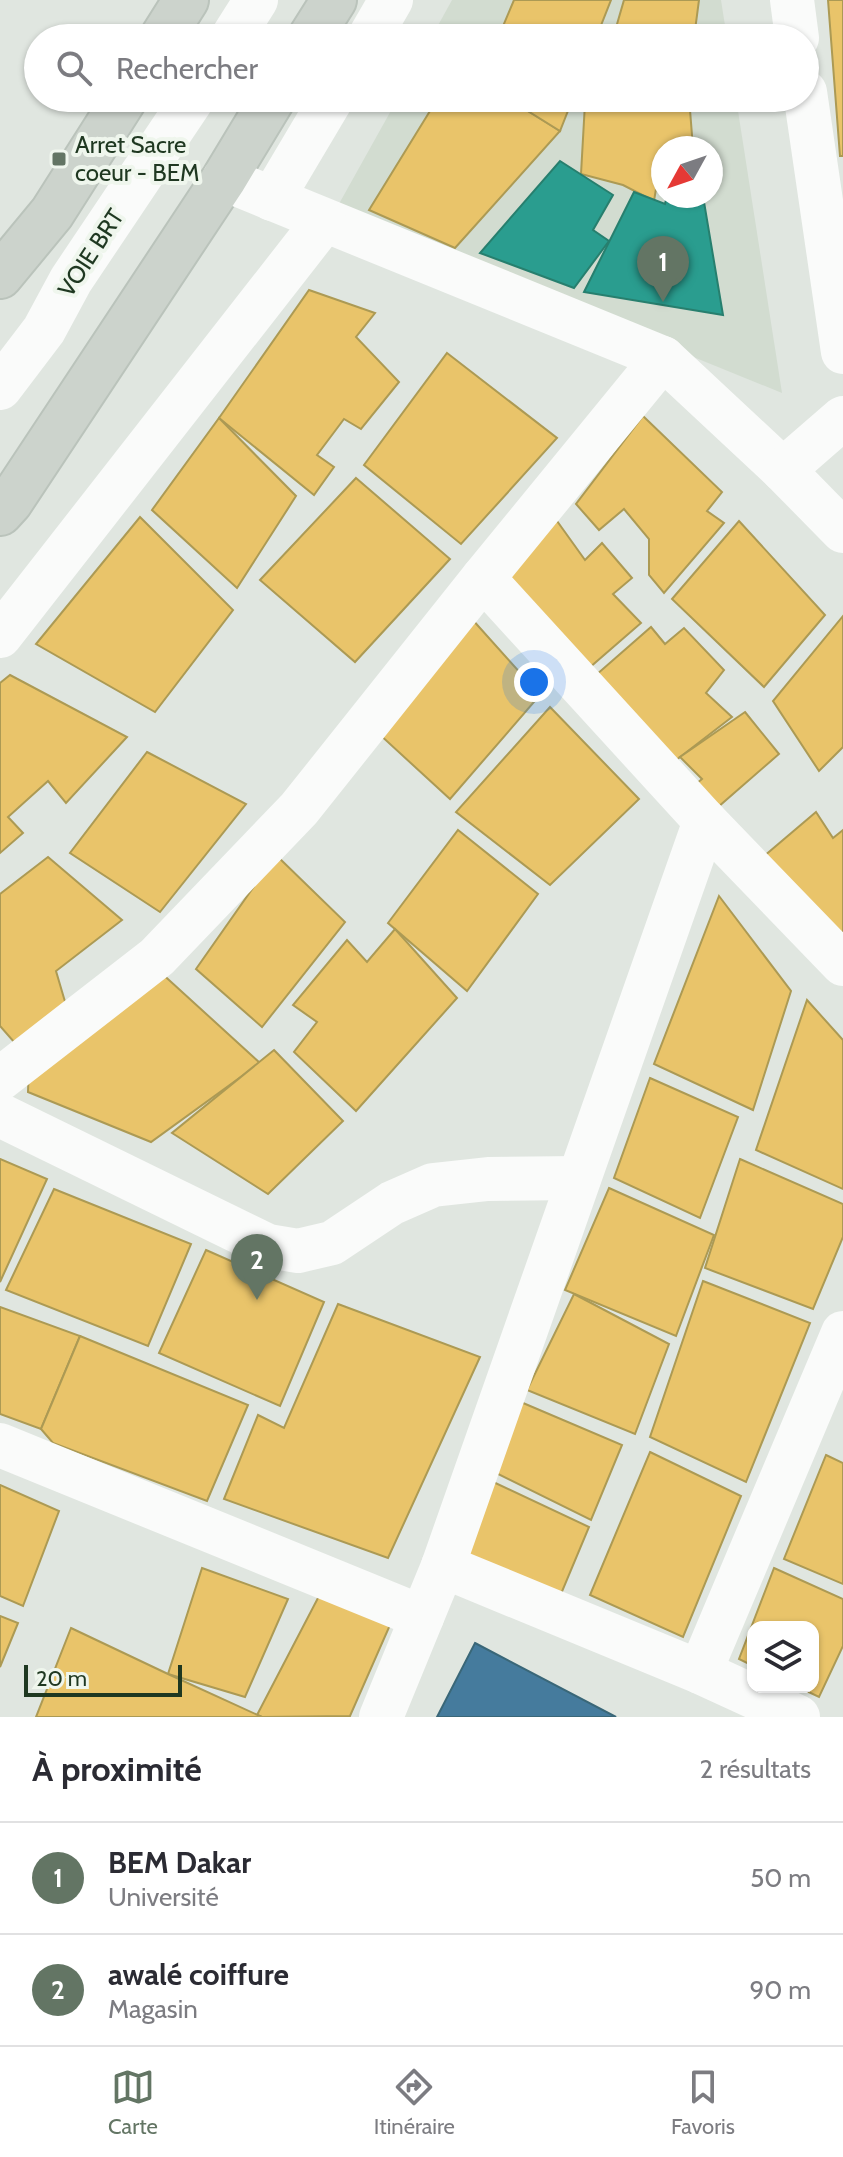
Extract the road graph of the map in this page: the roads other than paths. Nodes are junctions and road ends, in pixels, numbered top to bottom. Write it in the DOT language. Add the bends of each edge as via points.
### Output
graph roads {
  1 [pos="186,0"];
  2 [pos="256,0"];
  3 [pos="334,0"];
  4 [pos="391,0"];
  5 [pos="792,0"];
  6 [pos="171,24"];
  7 [pos="241,24"];
  8 [pos="319,24"];
  9 [pos="377,24"];
  10 [pos="795,24"];
  11 [pos="116,112"];
  12 [pos="184,112"];
  13 [pos="265,112"];
  14 [pos="324,112"];
  15 [pos="808,112"];
  16 [pos="224,179"];
  17 [pos="272,199"];
  18 [pos="324,221"];
  19 [pos="0,276"];
  20 [pos="44,330"];
  21 [pos="843,352"];
  22 [pos="663,358"];
  23 [pos="0,369"];
  24 [pos="0,388"];
  25 [pos="843,418"];
  26 [pos="783,470"];
  27 [pos="0,513"];
  28 [pos="843,531"];
  29 [pos="483,578"];
  30 [pos="0,636"];
  31 [pos="705,821"];
  32 [pos="843,964"];
  33 [pos="0,1079"];
  34 [pos="0,1115"];
  35 [pos="579,1178"];
  36 [pos="843,1333"];
  37 [pos="0,1445"];
  38 [pos="443,1566"];
  39 [pos="422,1617"];
  40 [pos="700,1672"];
  41 [pos="381,1717"];
  42 [pos="798,1717"];
  1 -- 6 [label="main road"];
  2 -- 7 [label="street"];
  3 -- 8 [label="main road"];
  4 -- 9 [label="street"];
  5 -- 10 [label="street"];
  11 -- 19 [label="main road" via="52,213"];
  12 -- 20 [label="street, VOIE BRT" via="71,280"];
  13 -- 16 [label="main road"];
  14 -- 17 [label="street"];
  15 -- 21 [label="street"];
  16 -- 17 [label="street"];
  16 -- 27 [label="main road"];
  17 -- 18 [label="street"];
  18 -- 22 [label="street"];
  18 -- 30 [label="street"];
  20 -- 23 [label="street, VOIE BRT"];
  20 -- 24 [label="street, VOIE BRT"];
  22 -- 26 [label="street"];
  22 -- 29 [label="street"];
  25 -- 26 [label="street"];
  26 -- 28 [label="street"];
  29 -- 31 [label="street"];
  29 -- 33 [label="street" via="299,809 157,957"];
  31 -- 32 [label="street"];
  31 -- 35 [label="street"];
  34 -- 35 [label="street" via="268,1246 298,1251 332,1243 392,1203 433,1185"];
  35 -- 38 [label="street"];
  36 -- 40 [label="street"];
  37 -- 39 [label="street"];
  38 -- 39 [label="street"];
  38 -- 40 [label="street"];
  39 -- 41 [label="street"];
  40 -- 42 [label="street"];
}
